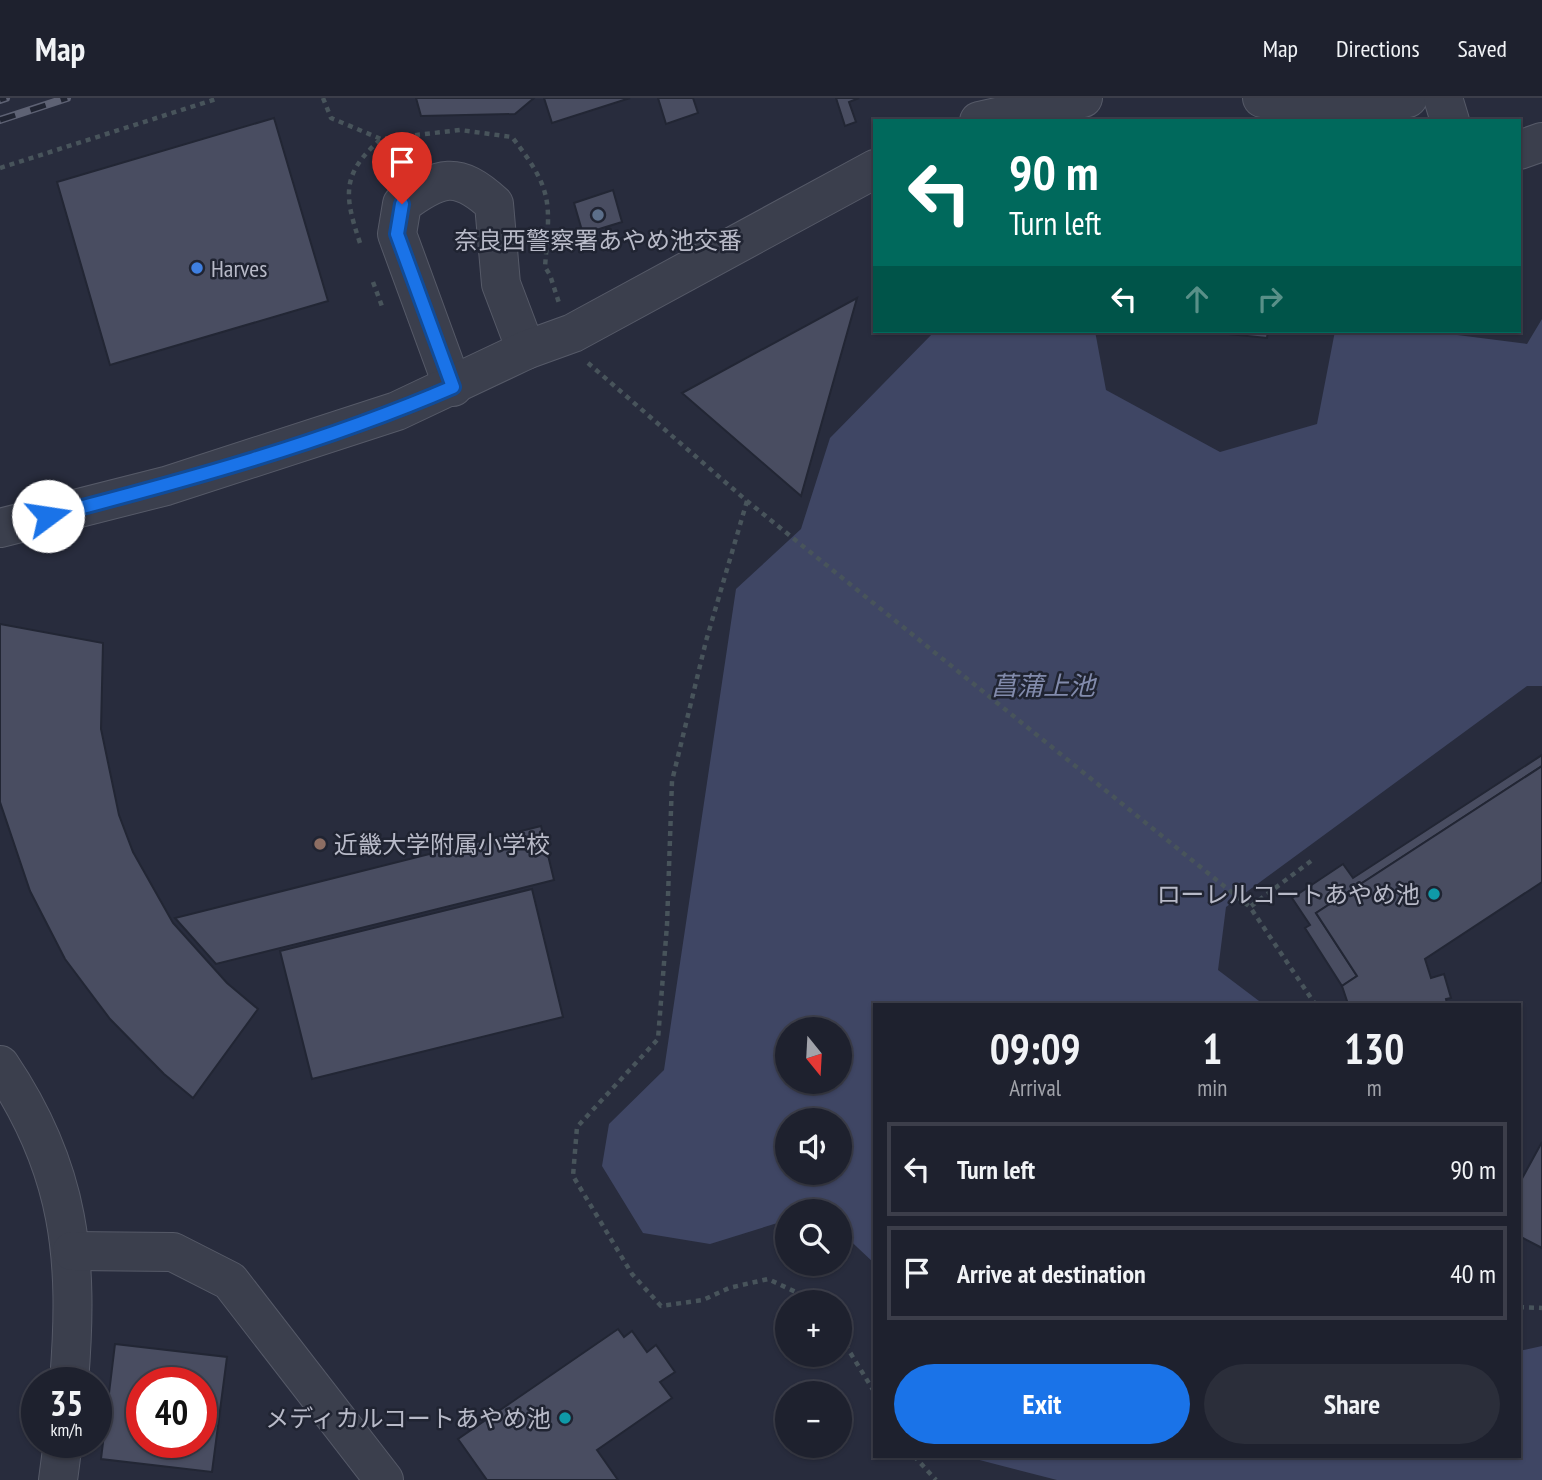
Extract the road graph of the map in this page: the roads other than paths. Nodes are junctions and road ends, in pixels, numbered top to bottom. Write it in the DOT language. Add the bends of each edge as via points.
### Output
graph roads {
  1 [pos="1083,98"];
  2 [pos="1262,98"];
  3 [pos="1408,98"];
  4 [pos="1443,98"];
  5 [pos="988,119"];
  6 [pos="1449,119"];
  7 [pos="1542,142"];
  8 [pos="1521,149"];
  9 [pos="873,170"];
  10 [pos="526,350"];
  11 [pos="453,387"];
  12 [pos="0,528"];
  13 [pos="0,1065"];
  14 [pos="72,1251"];
  15 [pos="70,1367"];
  16 [pos="61,1458"];
  17 [pos="58,1480"];
  18 [pos="384,1480"];
  1 -- 5 [label="street"];
  2 -- 3 [label="street" via="1337,110"];
  4 -- 6 [label="street"];
  7 -- 8 [label="street"];
  9 -- 10 [label="street" via="597,320"];
  10 -- 11 [label="street"];
  10 -- 11 [label="street" via="501,284 494,204 471,183 432,182 402,204 397,234"];
  11 -- 12 [label="street" via="397,411 166,486"];
  13 -- 14 [label="street" via="44,1143 60,1188"];
  14 -- 15 [label="street"];
  14 -- 18 [label="street" via="173,1252 230,1282"];
  16 -- 17 [label="street"];
}
